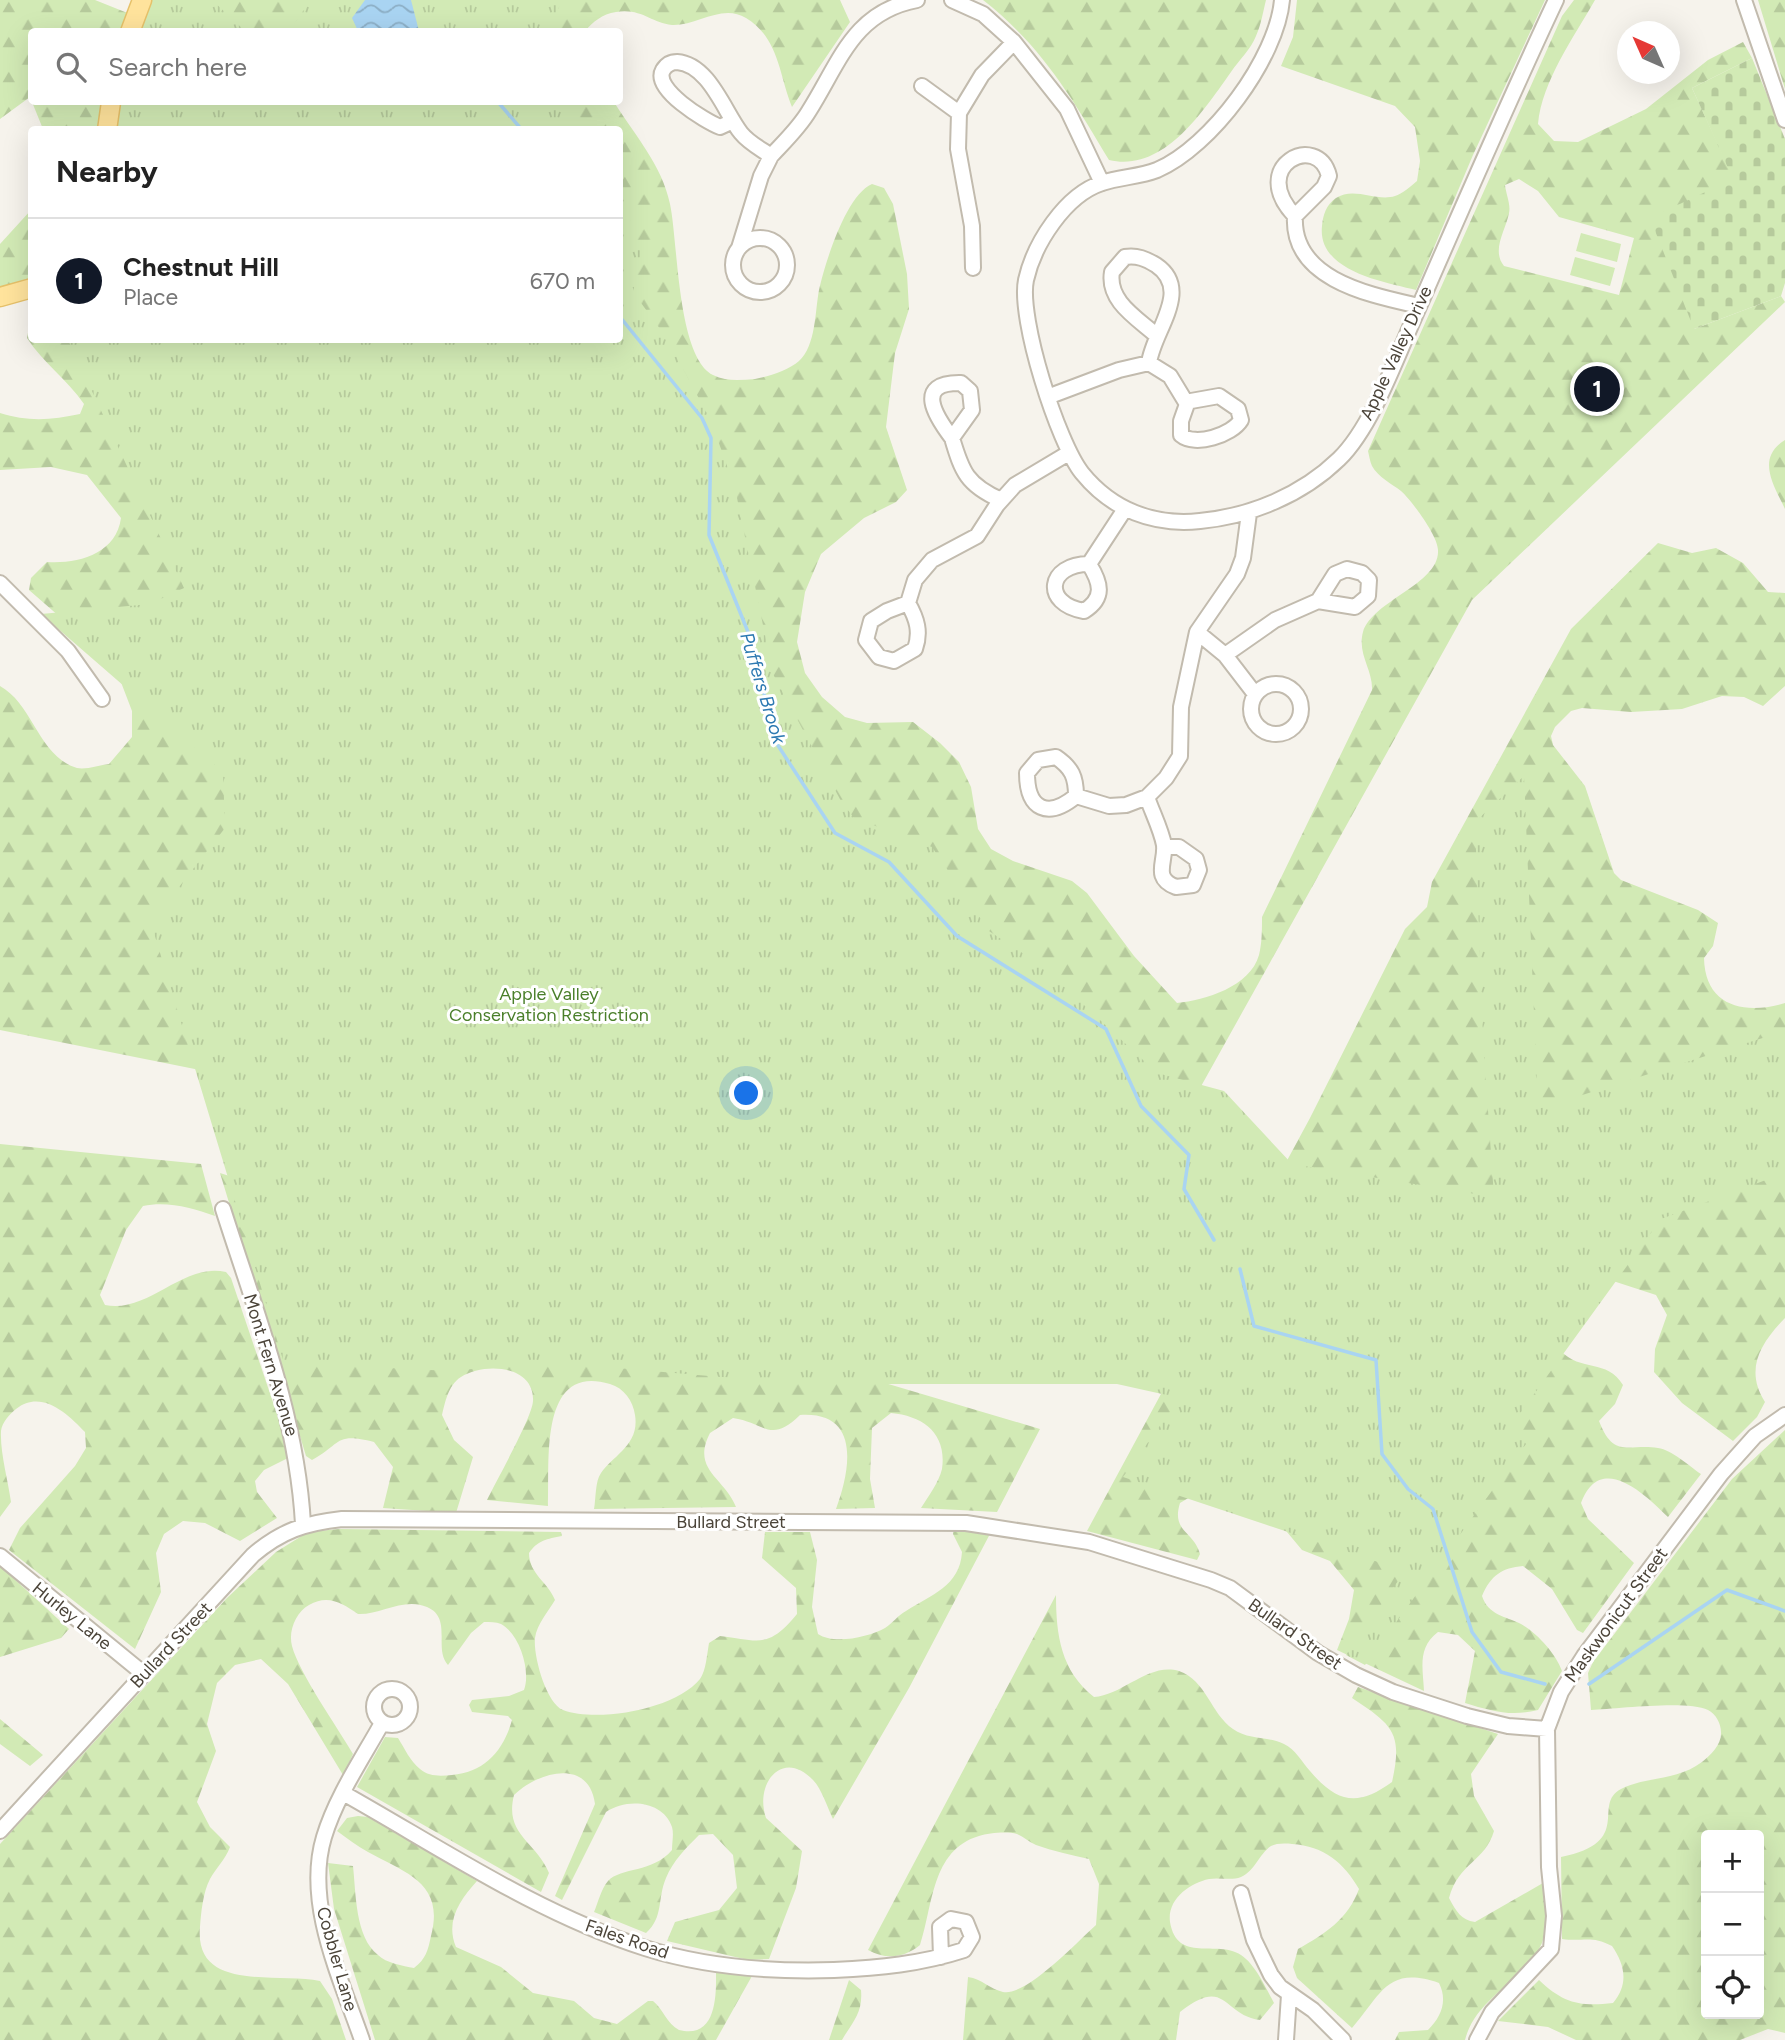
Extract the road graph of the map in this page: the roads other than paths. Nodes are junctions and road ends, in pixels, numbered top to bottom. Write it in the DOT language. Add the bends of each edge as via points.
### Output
graph roads {
  1 [pos="142,0"];
  2 [pos="917,0"];
  3 [pos="952,0"];
  4 [pos="1282,0"];
  5 [pos="1556,0"];
  6 [pos="1744,0"];
  7 [pos="132,28"];
  8 [pos="1014,42"];
  9 [pos="922,86"];
  10 [pos="111,105"];
  11 [pos="959,113"];
  12 [pos="1785,120"];
  13 [pos="733,121"];
  14 [pos="108,126"];
  15 [pos="771,156"];
  16 [pos="1102,183"];
  17 [pos="1295,216"];
  18 [pos="739,248"];
  19 [pos="972,268"];
  20 [pos="28,289"];
  21 [pos="0,297"];
  22 [pos="1419,306"];
  23 [pos="1156,335"];
  24 [pos="1149,363"];
  25 [pos="1050,396"];
  26 [pos="1187,404"];
  27 [pos="952,438"];
  28 [pos="1068,454"];
  29 [pos="1001,500"];
  30 [pos="1125,509"];
  31 [pos="1249,513"];
  32 [pos="1089,564"];
  33 [pos="0,583"];
  34 [pos="1318,601"];
  35 [pos="908,603"];
  36 [pos="1197,632"];
  37 [pos="1225,655"];
  38 [pos="1255,694"];
  39 [pos="102,699"];
  40 [pos="1076,796"];
  41 [pos="1147,797"];
  42 [pos="1164,847"];
  43 [pos="223,1209"];
  44 [pos="1785,1415"];
  45 [pos="303,1524"];
  46 [pos="0,1556"];
  47 [pos="144,1674"];
  48 [pos="382,1723"];
  49 [pos="1547,1729"];
  50 [pos="343,1793"];
  51 [pos="0,1831"];
  52 [pos="1241,1893"];
  53 [pos="942,1956"];
  54 [pos="1289,1995"];
  55 [pos="362,2040"];
  56 [pos="1286,2040"];
  57 [pos="1343,2040"];
  58 [pos="1477,2040"];
  1 -- 7 [label="main road"];
  2 -- 15 [label="street" via="892,7 864,24 808,114"];
  3 -- 8 [label="street" via="983,14"];
  4 -- 16 [label="street, Apple Valley Drive" via="1278,25 1261,65 1196,146 1158,170"];
  5 -- 22 [label="street, Apple Valley Drive"];
  6 -- 12 [label="street"];
  8 -- 11 [label="street" via="982,75"];
  8 -- 16 [label="street" via="1067,109"];
  9 -- 11 [label="street"];
  10 -- 14 [label="main road"];
  11 -- 19 [label="street" via="958,149 972,226"];
  13 -- 13 [label="street" via="706,79 683,64 665,67 662,84 691,110 720,127"];
  13 -- 15 [label="street" via="749,141"];
  15 -- 18 [label="street"];
  16 -- 25 [label="street, Apple Valley Drive" via="1079,197 1054,224 1037,249 1027,279 1026,322"];
  17 -- 22 [label="street" via="1303,248 1327,276"];
  20 -- 21 [label="main road"];
  22 -- 31 [label="street, Apple Valley Drive" via="1387,378 1342,456 1315,480"];
  23 -- 23 [label="street" via="1172,302 1170,278 1144,259 1125,257 1112,272 1112,290"];
  23 -- 24 [label="street"];
  24 -- 25 [label="street"];
  24 -- 26 [label="street" via="1170,376"];
  25 -- 28 [label="street, Apple Valley Drive"];
  27 -- 29 [label="street" via="960,469 983,492"];
  28 -- 29 [label="street" via="1022,480"];
  28 -- 30 [label="street, Apple Valley Drive" via="1085,477"];
  29 -- 35 [label="street" via="977,536 926,565 915,580"];
  30 -- 31 [label="street, Apple Valley Drive" via="1151,520 1182,523"];
  30 -- 32 [label="street"];
  31 -- 36 [label="street" via="1237,574"];
  33 -- 39 [label="street" via="68,651"];
  34 -- 37 [label="street" via="1275,620"];
  36 -- 37 [label="street"];
  36 -- 41 [label="street" via="1181,707 1180,756"];
  37 -- 38 [label="street"];
  40 -- 41 [label="street" via="1109,806"];
  41 -- 42 [label="street"];
  43 -- 45 [label="street, Mont Fern Avenue" via="289,1418"];
  44 -- 49 [label="street, Maskwonicut Street" via="1755,1436 1666,1545 1584,1656 1561,1692"];
  45 -- 47 [label="street, Bullard Street" via="283,1532 253,1555"];
  45 -- 49 [label="street, Bullard Street" via="342,1519 966,1523 1027,1530 1088,1542 1230,1588 1318,1653 1393,1692 1508,1726"];
  46 -- 47 [label="street, Hurley Lane"];
  47 -- 51 [label="street, Bullard Street"];
  48 -- 50 [label="street, Cobbler Lane"];
  49 -- 58 [label="street, Maskwonicut Street" via="1554,1916 1550,1949 1492,2012"];
  50 -- 53 [label="street, Fales Road" via="531,1899 647,1949 750,1968 801,1971 880,1968"];
  50 -- 55 [label="street, Cobbler Lane" via="324,1838 318,1875 330,1941"];
  52 -- 54 [label="street" via="1261,1959"];
  54 -- 56 [label="street"];
  54 -- 57 [label="street" via="1313,2010"];
}
